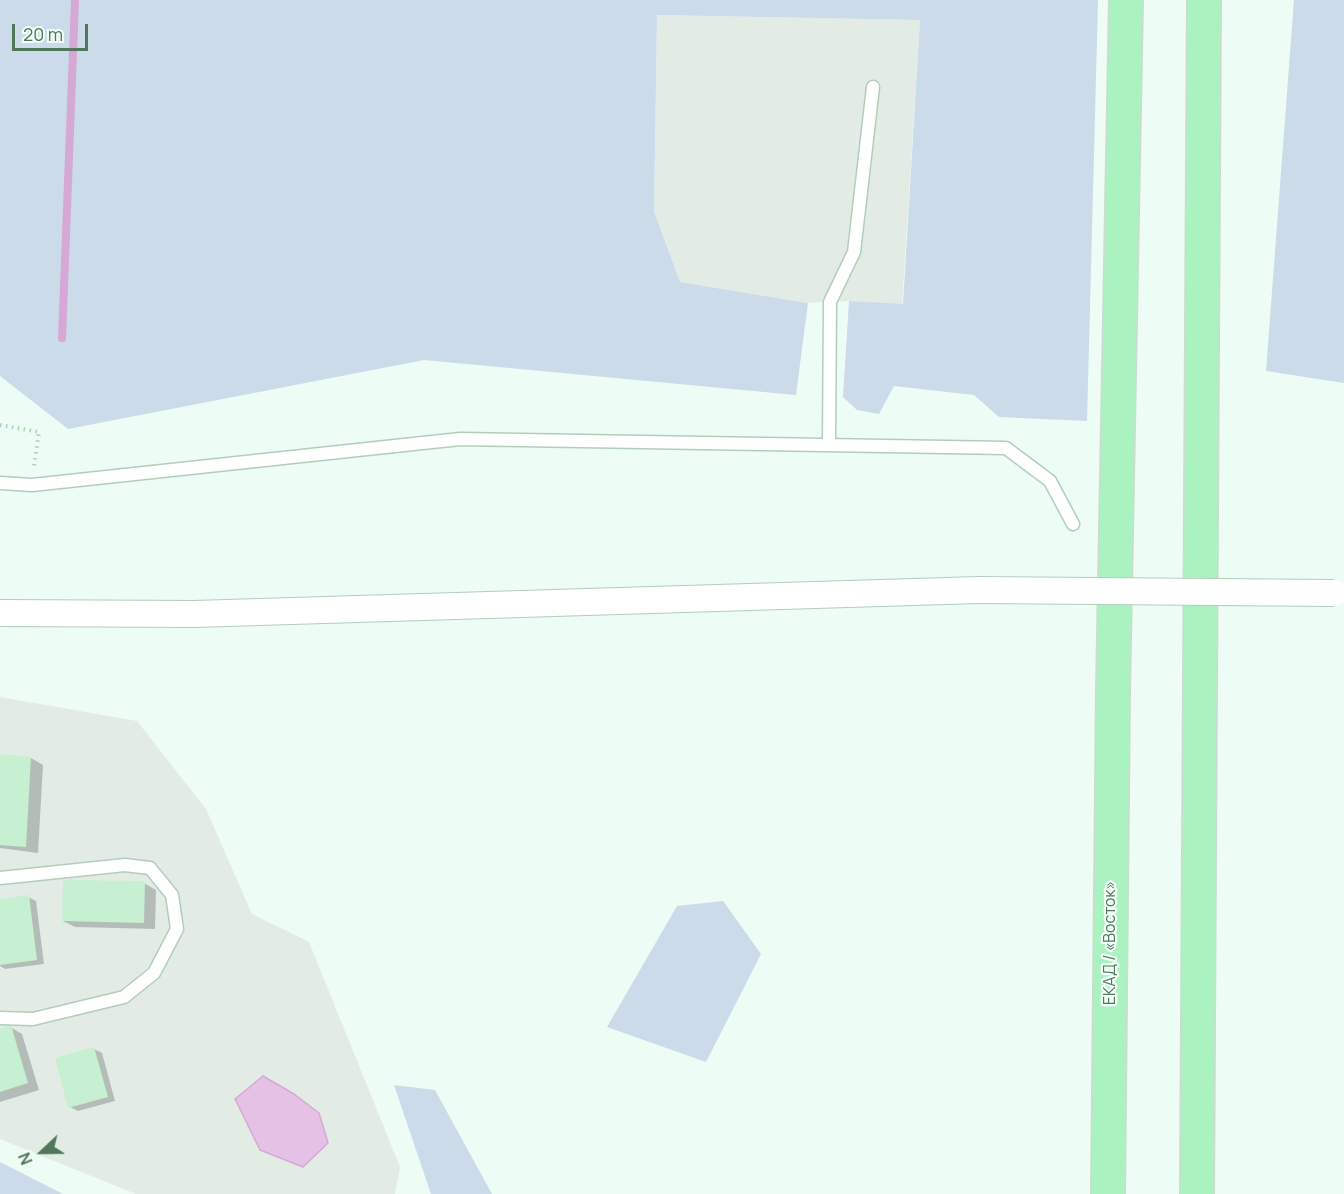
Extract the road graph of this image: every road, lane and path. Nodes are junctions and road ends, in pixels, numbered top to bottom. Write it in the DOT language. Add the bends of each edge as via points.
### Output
graph roads {
  1 [pos="1126,0"];
  2 [pos="1204,0"];
  3 [pos="873,87"];
  4 [pos="0,425"];
  5 [pos="829,444"];
  6 [pos="0,483"];
  7 [pos="32,484"];
  8 [pos="1073,524"];
  9 [pos="1339,593"];
  10 [pos="0,613"];
  11 [pos="0,878"];
  12 [pos="0,1018"];
  13 [pos="1108,1194"];
  14 [pos="1197,1194"];
  1 -- 13 [label="highway, ЕКАД / «Восток»"];
  2 -- 14 [label="highway"];
  3 -- 5 [label="lane" via="854,252 830,302"];
  4 -- 7 [label="path" via="39,432"];
  5 -- 7 [label="lane" via="460,439"];
  5 -- 8 [label="lane" via="1006,448 1050,481"];
  6 -- 7 [label="lane"];
  9 -- 10 [label="street, bridge" via="979,590 194,614"];
  11 -- 12 [label="lane" via="125,865 150,867 172,895 177,929 154,973 124,997 33,1019"];
}
